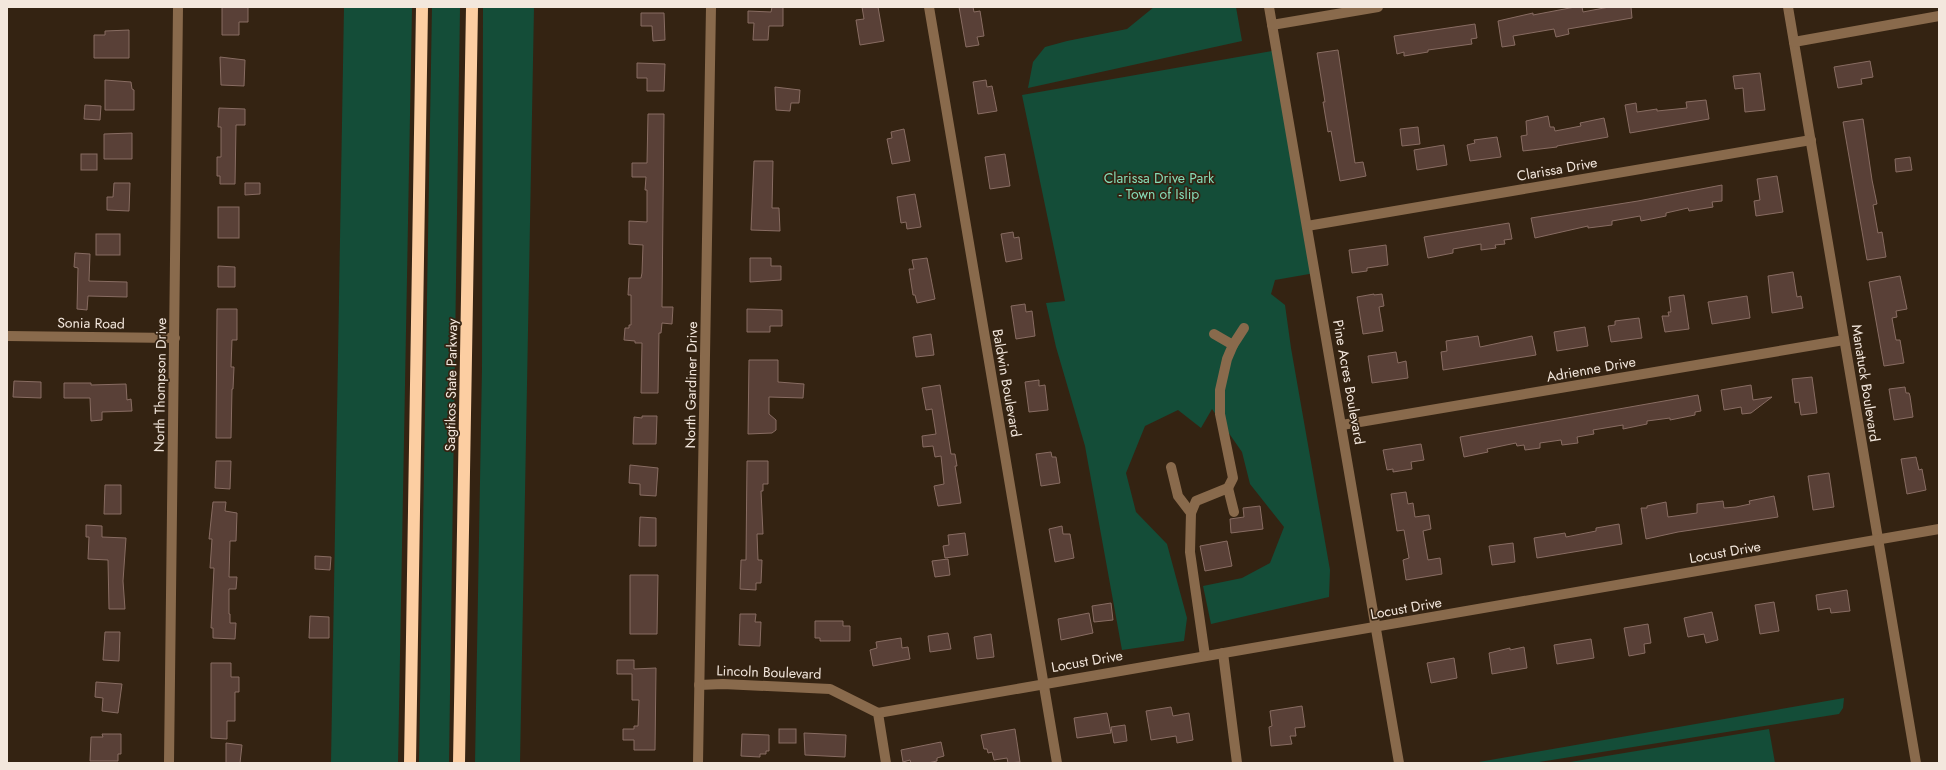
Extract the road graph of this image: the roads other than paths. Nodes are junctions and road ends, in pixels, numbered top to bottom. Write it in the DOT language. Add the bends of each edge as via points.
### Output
graph roads {
  1 [pos="178,7"];
  2 [pos="422,7"];
  3 [pos="472,7"];
  4 [pos="711,7"];
  5 [pos="929,7"];
  6 [pos="1269,7"];
  7 [pos="1378,7"];
  8 [pos="1788,7"];
  9 [pos="1939,16"];
  10 [pos="1272,25"];
  11 [pos="1794,42"];
  12 [pos="1811,140"];
  13 [pos="1307,226"];
  14 [pos="1244,328"];
  15 [pos="1214,334"];
  16 [pos="7,336"];
  17 [pos="175,338"];
  18 [pos="1844,340"];
  19 [pos="1233,345"];
  20 [pos="1342,425"];
  21 [pos="1171,467"];
  22 [pos="1228,488"];
  23 [pos="1234,512"];
  24 [pos="1191,514"];
  25 [pos="1939,529"];
  26 [pos="1878,540"];
  27 [pos="1376,627"];
  28 [pos="1223,653"];
  29 [pos="1205,656"];
  30 [pos="1043,683"];
  31 [pos="699,684"];
  32 [pos="878,713"];
  33 [pos="169,763"];
  34 [pos="410,763"];
  35 [pos="460,763"];
  36 [pos="698,763"];
  37 [pos="886,763"];
  38 [pos="1056,763"];
  39 [pos="1237,763"];
  40 [pos="1399,763"];
  41 [pos="1916,763"];
  1 -- 17 [label="street, North Thompson Drive"];
  2 -- 34 [label="highway"];
  3 -- 35 [label="highway, Sagtikos State Parkway"];
  4 -- 31 [label="street, North Gardiner Drive"];
  5 -- 30 [label="street, Baldwin Boulevard"];
  6 -- 10 [label="street, Pine Acres Boulevard"];
  7 -- 10 [label="street"];
  8 -- 11 [label="street, Manatuck Boulevard"];
  9 -- 11 [label="street"];
  10 -- 13 [label="street, Pine Acres Boulevard"];
  11 -- 12 [label="street, Manatuck Boulevard"];
  12 -- 13 [label="street, Clarissa Drive"];
  12 -- 18 [label="street, Manatuck Boulevard"];
  13 -- 20 [label="street, Pine Acres Boulevard"];
  14 -- 19 [label="street"];
  15 -- 19 [label="street"];
  16 -- 17 [label="street, Sonia Road"];
  17 -- 33 [label="street, North Thompson Drive"];
  18 -- 20 [label="street, Adrienne Drive"];
  18 -- 26 [label="street, Manatuck Boulevard"];
  19 -- 22 [label="street" via="1220,390 1220,414 1233,478"];
  20 -- 27 [label="street, Pine Acres Boulevard"];
  21 -- 24 [label="street" via="1178,496"];
  22 -- 23 [label="street"];
  22 -- 24 [label="street" via="1196,501"];
  24 -- 29 [label="street" via="1190,552"];
  25 -- 26 [label="street, Locust Drive"];
  26 -- 27 [label="street, Locust Drive"];
  26 -- 41 [label="street, Manatuck Boulevard"];
  27 -- 28 [label="street, Locust Drive"];
  27 -- 40 [label="street, Pine Acres Boulevard"];
  28 -- 29 [label="street, Locust Drive"];
  28 -- 39 [label="street"];
  29 -- 30 [label="street, Locust Drive"];
  30 -- 32 [label="street, Locust Drive"];
  30 -- 38 [label="street, Baldwin Boulevard"];
  31 -- 32 [label="street, Lincoln Boulevard" via="830,689"];
  31 -- 36 [label="street, North Gardiner Drive"];
  32 -- 37 [label="street"];
}
